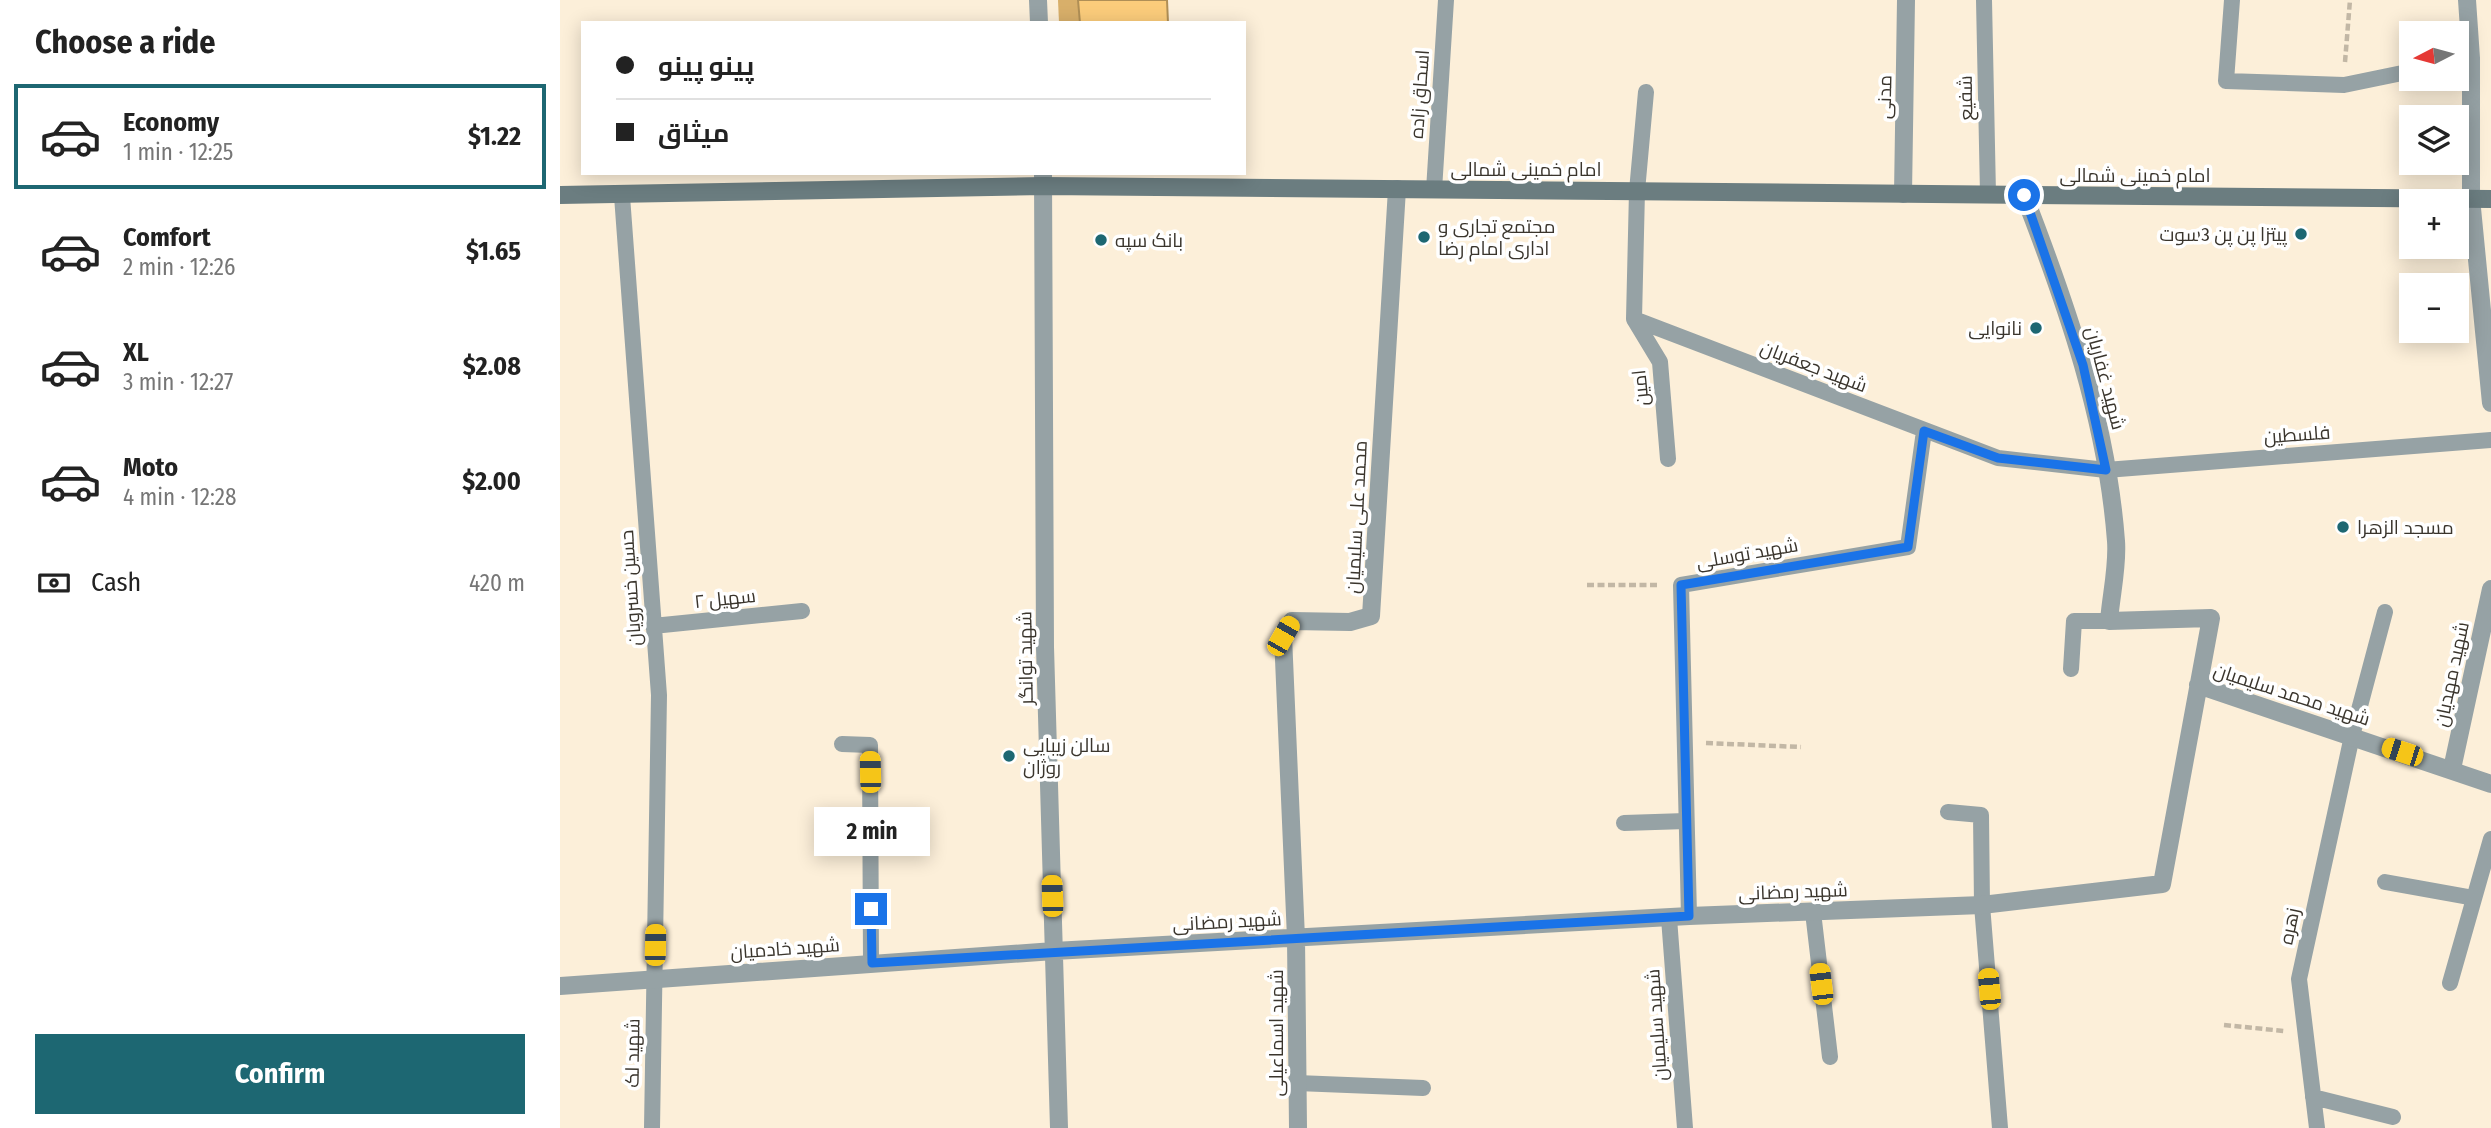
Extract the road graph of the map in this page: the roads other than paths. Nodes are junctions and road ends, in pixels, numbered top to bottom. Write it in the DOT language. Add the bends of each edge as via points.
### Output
graph roads {
  1 [pos="1038,0"];
  2 [pos="1446,0"];
  3 [pos="1906,0"];
  4 [pos="1984,0"];
  5 [pos="2232,0"];
  6 [pos="2467,0"];
  7 [pos="1039,21"];
  8 [pos="2466,21"];
  9 [pos="2399,74"];
  10 [pos="2466,91"];
  11 [pos="1646,92"];
  12 [pos="1043,180"];
  13 [pos="1397,189"];
  14 [pos="1434,190"];
  15 [pos="1637,191"];
  16 [pos="1903,194"];
  17 [pos="1988,194"];
  18 [pos="560,195"];
  19 [pos="2024,195"];
  20 [pos="622,196"];
  21 [pos="2471,198"];
  22 [pos="2491,198"];
  23 [pos="1634,320"];
  24 [pos="2490,392"];
  25 [pos="1924,431"];
  26 [pos="2491,440"];
  27 [pos="1668,459"];
  28 [pos="2106,470"];
  29 [pos="2491,589"];
  30 [pos="802,611"];
  31 [pos="2385,612"];
  32 [pos="2109,621"];
  33 [pos="653,626"];
  34 [pos="2071,669"];
  35 [pos="2198,685"];
  36 [pos="2352,736"];
  37 [pos="842,744"];
  38 [pos="2452,769"];
  39 [pos="2491,783"];
  40 [pos="1948,812"];
  41 [pos="1686,821"];
  42 [pos="1624,823"];
  43 [pos="2491,839"];
  44 [pos="2385,882"];
  45 [pos="2474,898"];
  46 [pos="1982,905"];
  47 [pos="1813,912"];
  48 [pos="1689,916"];
  49 [pos="1669,918"];
  50 [pos="1297,938"];
  51 [pos="1054,951"];
  52 [pos="872,963"];
  53 [pos="654,978"];
  54 [pos="2451,983"];
  55 [pos="560,986"];
  56 [pos="1830,1057"];
  57 [pos="1297,1083"];
  58 [pos="1423,1088"];
  59 [pos="2313,1097"];
  60 [pos="2393,1117"];
  61 [pos="652,1128"];
  62 [pos="1059,1128"];
  63 [pos="1297,1128"];
  64 [pos="1685,1128"];
  65 [pos="2000,1128"];
  66 [pos="2317,1128"];
  1 -- 7 [label="street"];
  2 -- 14 [label="lane, اسحاق زاده"];
  3 -- 16 [label="street, مدنی"];
  4 -- 17 [label="lane, شفیع"];
  5 -- 9 [label="lane" via="2226,81 2344,85"];
  6 -- 8 [label="street"];
  10 -- 21 [label="street"];
  11 -- 15 [label="lane"];
  12 -- 13 [label="main road, امام خمینی شمالی"];
  12 -- 20 [label="main road, امام خمینی شمالی"];
  12 -- 51 [label="street, شهید توانگر" via="1045,647"];
  13 -- 14 [label="main road, امام خمینی شمالی"];
  13 -- 50 [label="street, محمد علی سلیمیان" via="1371,616 1350,622 1292,621 1283,636"];
  14 -- 15 [label="main road, امام خمینی شمالی"];
  15 -- 16 [label="main road, امام خمینی شمالی"];
  15 -- 23 [label="lane"];
  16 -- 17 [label="main road, امام خمینی شمالی"];
  17 -- 19 [label="main road, امام خمینی شمالی"];
  18 -- 20 [label="main road, امام خمینی شمالی"];
  19 -- 21 [label="main road, امام خمینی شمالی"];
  19 -- 28 [label="street, شهید غفاریان" via="2083,365"];
  20 -- 33 [label="lane, حسین خسرویان"];
  21 -- 22 [label="main road, امام خمینی شمالی"];
  21 -- 24 [label="street"];
  23 -- 25 [label="lane, شهید جعفریان"];
  23 -- 27 [label="lane, امین" via="1660,362"];
  25 -- 28 [label="lane, شهید جعفریان" via="1998,458"];
  25 -- 41 [label="lane, شهید توسلی" via="1908,547 1681,585"];
  26 -- 28 [label="lane, فلسطین"];
  28 -- 32 [label="street, شهید غفاریان" via="2116,543"];
  29 -- 38 [label="street, شهید مهدیان"];
  30 -- 33 [label="lane, سهیل ۲"];
  31 -- 36 [label="lane, زهره"];
  32 -- 34 [label="lane" via="2074,621"];
  32 -- 35 [label="street, شهید رمضانی" via="2211,618"];
  33 -- 53 [label="lane, حسین خسرویان" via="659,695"];
  35 -- 36 [label="street, شهید محمد سلیمیان"];
  35 -- 46 [label="street, شهید رمضانی" via="2162,884"];
  36 -- 38 [label="street, شهید محمد سلیمیان"];
  36 -- 59 [label="lane, زهره" via="2299,979"];
  37 -- 52 [label="lane" via="870,745"];
  38 -- 39 [label="street, شهید محمد سلیمیان"];
  40 -- 46 [label="lane" via="1982,815"];
  41 -- 42 [label="lane"];
  41 -- 48 [label="lane, شهید توسلی"];
  43 -- 45 [label="lane"];
  44 -- 45 [label="lane"];
  45 -- 54 [label="lane"];
  46 -- 47 [label="street, شهید رمضانی"];
  46 -- 65 [label="lane"];
  47 -- 48 [label="street, شهید رمضانی"];
  47 -- 56 [label="lane"];
  48 -- 49 [label="street, شهید رمضانی"];
  49 -- 50 [label="street, شهید رمضانی"];
  49 -- 64 [label="lane, شهید سلیمیان"];
  50 -- 51 [label="street, شهید رمضانی"];
  50 -- 57 [label="street, شهید اسماعیلی"];
  51 -- 52 [label="street, شهید خادمیان"];
  51 -- 62 [label="street, شهید توانگر"];
  52 -- 53 [label="street, شهید خادمیان"];
  53 -- 55 [label="street, شهید خادمیان"];
  53 -- 61 [label="lane, شهید لک"];
  57 -- 58 [label="lane"];
  57 -- 63 [label="street, شهید اسماعیلی"];
  59 -- 60 [label="lane"];
  59 -- 66 [label="lane, زهره"];
}
